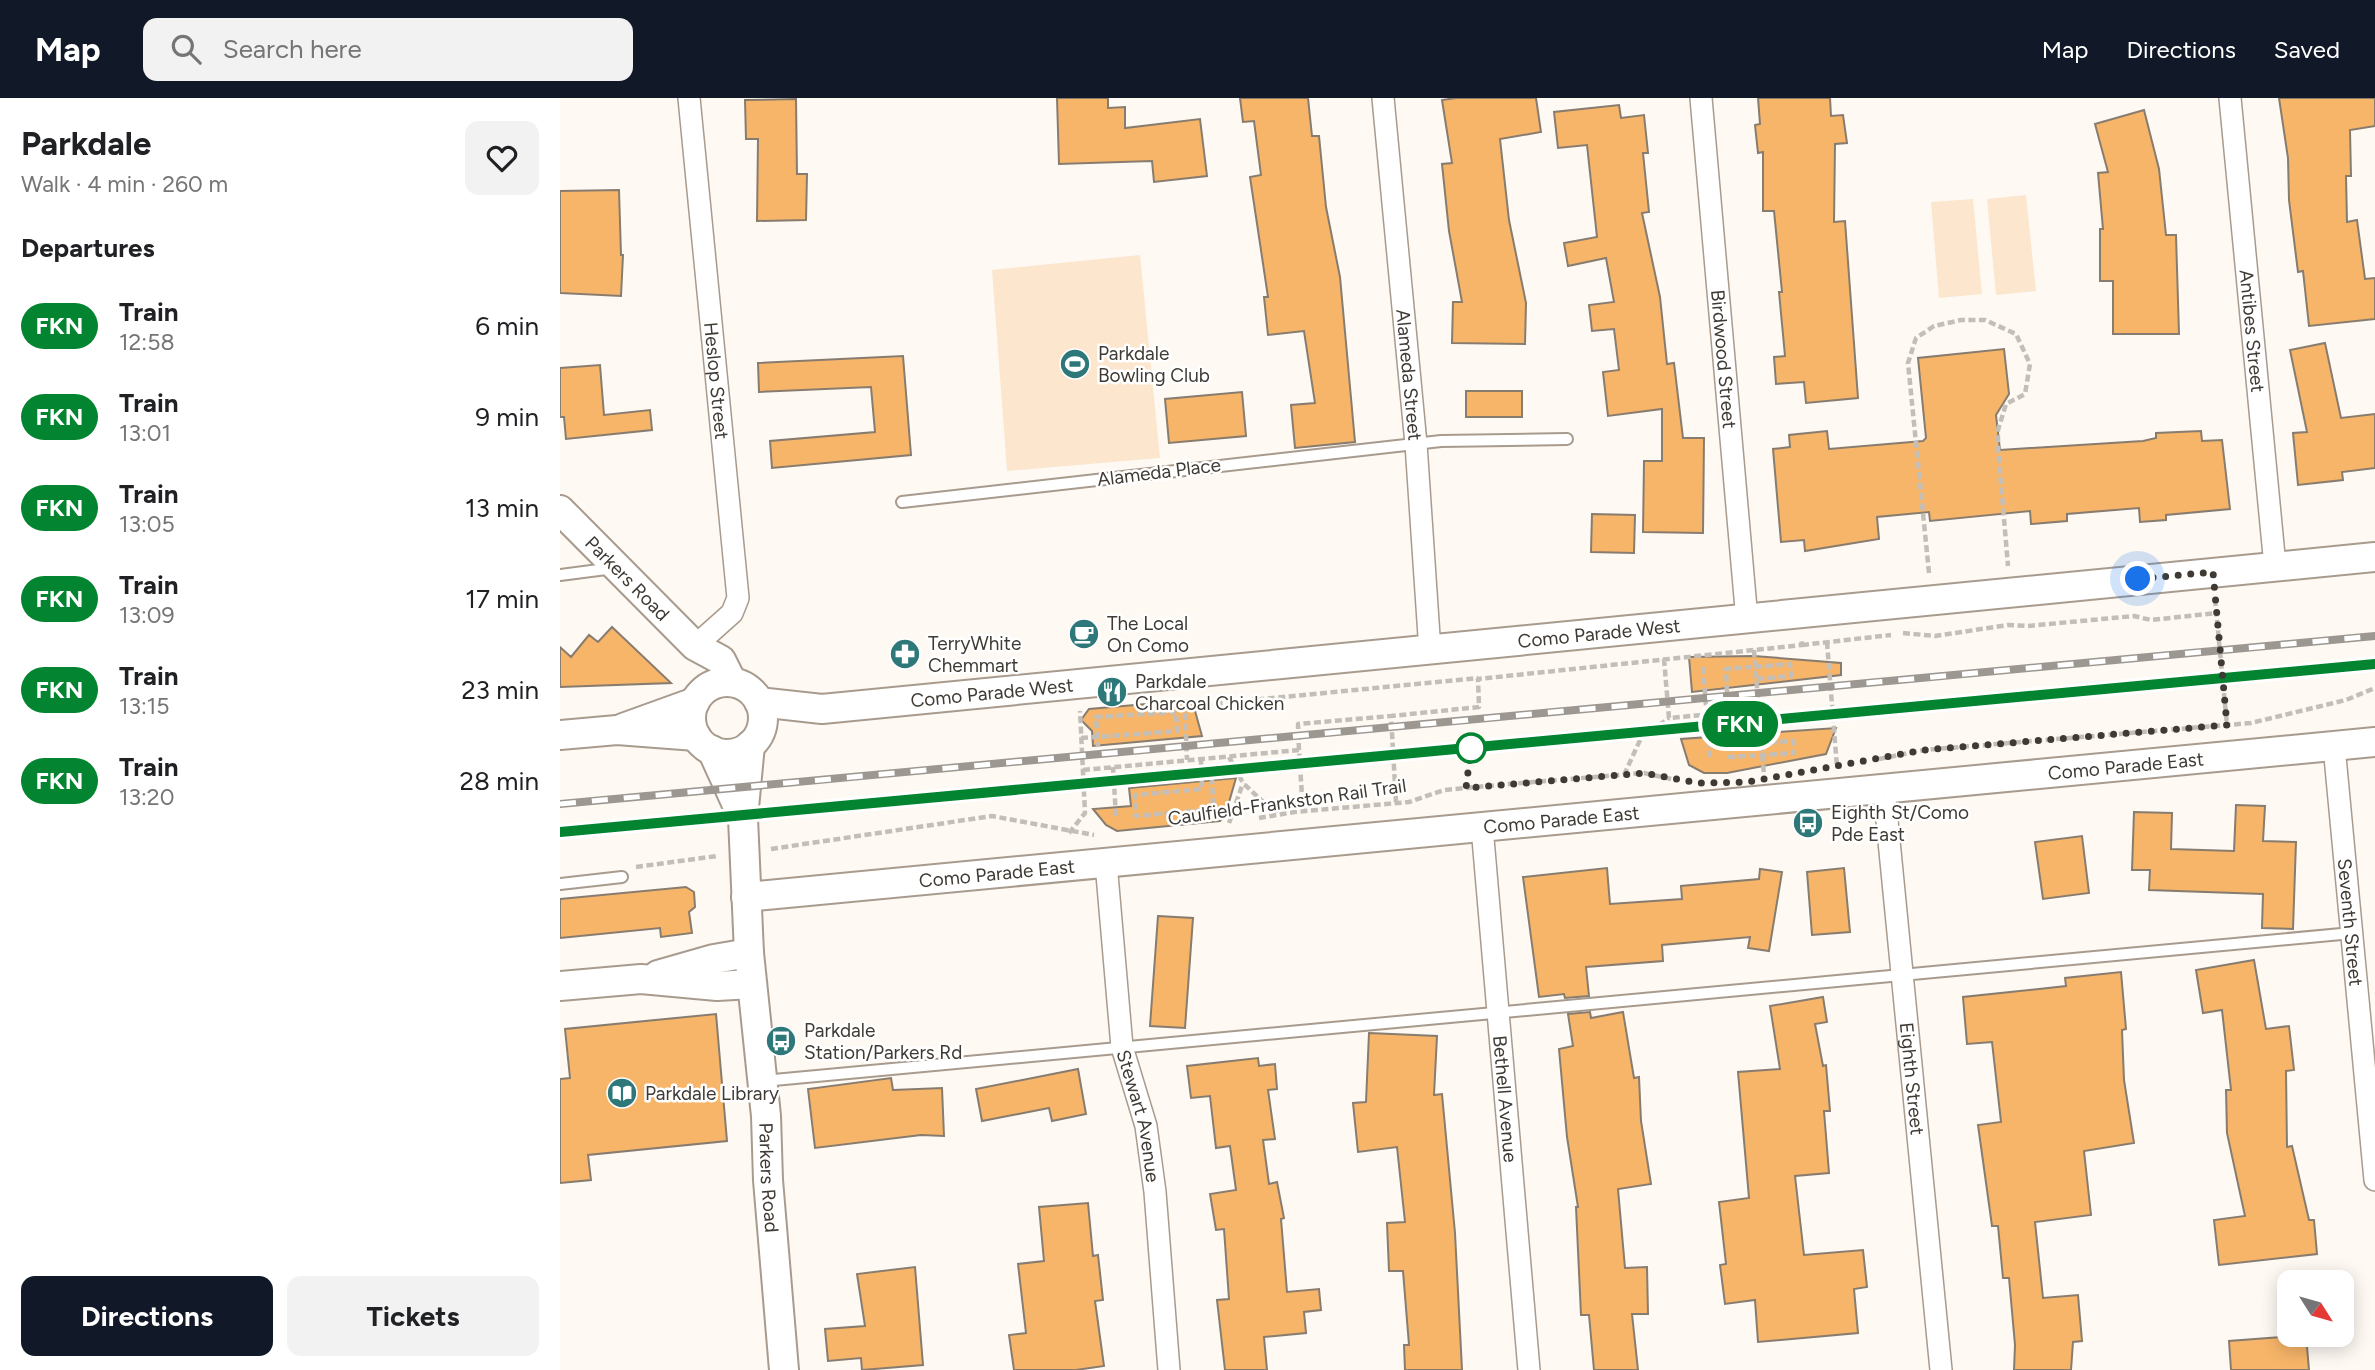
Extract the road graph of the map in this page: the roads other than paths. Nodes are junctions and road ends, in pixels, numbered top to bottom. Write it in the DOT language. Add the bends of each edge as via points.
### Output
graph roads {
  1 [pos="689,98"];
  2 [pos="1382,98"];
  3 [pos="1701,98"];
  4 [pos="2230,98"];
  5 [pos="1567,439"];
  6 [pos="1416,444"];
  7 [pos="902,502"];
  8 [pos="560,510"];
  9 [pos="2375,557"];
  10 [pos="2275,566"];
  11 [pos="617,568"];
  12 [pos="560,575"];
  13 [pos="1746,620"];
  14 [pos="695,646"];
  15 [pos="1430,651"];
  16 [pos="732,682"];
  17 [pos="697,699"];
  18 [pos="759,702"];
  19 [pos="822,709"];
  20 [pos="617,730"];
  21 [pos="560,735"];
  22 [pos="755,738"];
  23 [pos="2375,742"];
  24 [pos="704,743"];
  25 [pos="2334,746"];
  26 [pos="1884,790"];
  27 [pos="743,818"];
  28 [pos="1482,827"];
  29 [pos="1106,863"];
  30 [pos="622,877"];
  31 [pos="560,884"];
  32 [pos="746,897"];
  33 [pos="2352,933"];
  34 [pos="749,953"];
  35 [pos="1902,976"];
  36 [pos="641,979"];
  37 [pos="752,984"];
  38 [pos="560,986"];
  39 [pos="1498,1011"];
  40 [pos="1122,1046"];
  41 [pos="763,1081"];
  42 [pos="2375,1180"];
  43 [pos="784,1370"];
  44 [pos="1169,1370"];
  45 [pos="1529,1370"];
  46 [pos="1941,1370"];
  1 -- 14 [label="street, Heslop Street" via="738,598 732,612"];
  2 -- 6 [label="street, Alameda Street"];
  3 -- 13 [label="street, Birdwood Street"];
  4 -- 10 [label="street, Antibes Street"];
  5 -- 6 [label="lane, Alameda Place"];
  6 -- 7 [label="lane, Alameda Place"];
  6 -- 15 [label="street, Alameda Street"];
  8 -- 11 [label="street, Parkers Road"];
  9 -- 10 [label="street, Como Parade West"];
  10 -- 13 [label="street, Como Parade West"];
  11 -- 12 [label="lane"];
  11 -- 14 [label="street, Parkers Road"];
  13 -- 15 [label="street, Como Parade West"];
  14 -- 16 [label="street, Parkers Road" via="721,660"];
  14 -- 17 [label="street"];
  15 -- 19 [label="street, Como Parade West"];
  16 -- 17 [label="street" via="708,687"];
  16 -- 18 [label="street" via="753,693"];
  17 -- 20 [label="street"];
  17 -- 24 [label="street" via="692,725"];
  18 -- 19 [label="street, Como Parade West"];
  18 -- 22 [label="street" via="763,722"];
  19 -- 22 [label="street, Como Parade West"];
  20 -- 21 [label="street"];
  20 -- 24 [label="street"];
  22 -- 24 [label="street" via="732,754"];
  22 -- 27 [label="street, Parkers Road"];
  23 -- 25 [label="street, Como Parade East"];
  24 -- 27 [label="street, Parkers Road"];
  25 -- 26 [label="street, Como Parade East"];
  25 -- 33 [label="street, Seventh Street"];
  26 -- 28 [label="street, Como Parade East"];
  26 -- 35 [label="street, Eighth Street"];
  27 -- 32 [label="street, Parkers Road"];
  28 -- 29 [label="street, Como Parade East"];
  28 -- 39 [label="street, Bethell Avenue"];
  29 -- 32 [label="street, Como Parade East"];
  29 -- 40 [label="street, Stewart Avenue"];
  30 -- 31 [label="lane"];
  32 -- 34 [label="street, Parkers Road"];
  33 -- 35 [label="lane"];
  33 -- 42 [label="street, Seventh Street"];
  34 -- 36 [label="street"];
  34 -- 37 [label="street, Parkers Road"];
  35 -- 39 [label="lane"];
  35 -- 46 [label="street, Eighth Street"];
  36 -- 37 [label="street" via="717,986"];
  36 -- 38 [label="street"];
  37 -- 41 [label="street, Parkers Road"];
  39 -- 40 [label="lane"];
  39 -- 45 [label="street, Bethell Avenue"];
  40 -- 41 [label="lane"];
  40 -- 44 [label="street, Stewart Avenue" via="1146,1126"];
  41 -- 43 [label="street, Parkers Road"];
}
